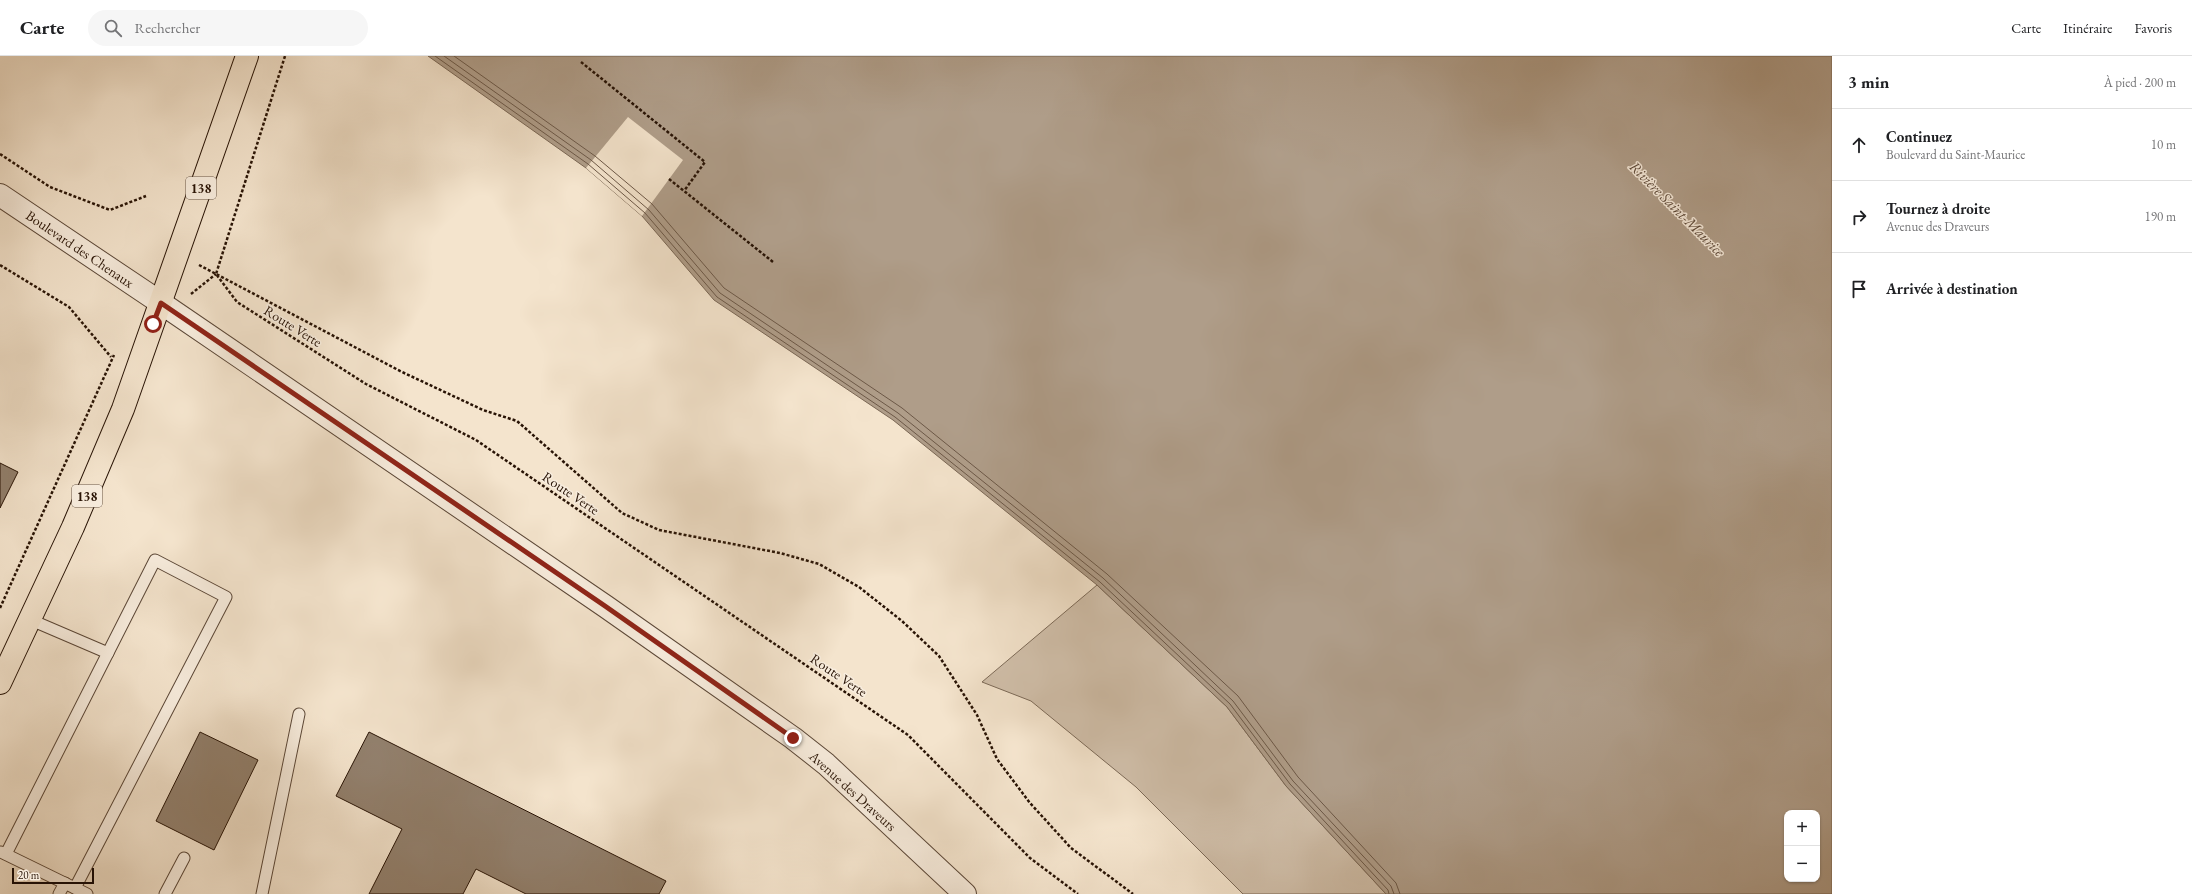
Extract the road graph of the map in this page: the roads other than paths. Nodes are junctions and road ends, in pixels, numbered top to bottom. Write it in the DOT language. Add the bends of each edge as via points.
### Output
graph roads {
  1 [pos="244,64"];
  2 [pos="0,195"];
  3 [pos="161,303"];
  4 [pos="30,620"];
  5 [pos="108,653"];
  6 [pos="0,683"];
  7 [pos="299,714"];
  8 [pos="3,853"];
  9 [pos="184,858"];
  10 [pos="70,886"];
  11 [pos="60,894"];
  12 [pos="87,894"];
  13 [pos="165,894"];
  14 [pos="262,894"];
  15 [pos="965,894"];
  1 -- 3 [label="main road, 138"];
  2 -- 3 [label="street, Boulevard des Chenaux"];
  3 -- 4 [label="main road, 138" via="123,409"];
  3 -- 15 [label="street, Avenue des Draveurs" via="786,733 826,764"];
  4 -- 5 [label="lane"];
  4 -- 6 [label="main road, 138"];
  5 -- 8 [label="lane"];
  5 -- 10 [label="lane" via="155,560 226,597"];
  7 -- 14 [label="lane"];
  8 -- 10 [label="lane"];
  9 -- 13 [label="lane"];
  10 -- 11 [label="lane"];
  10 -- 12 [label="lane"];
}
